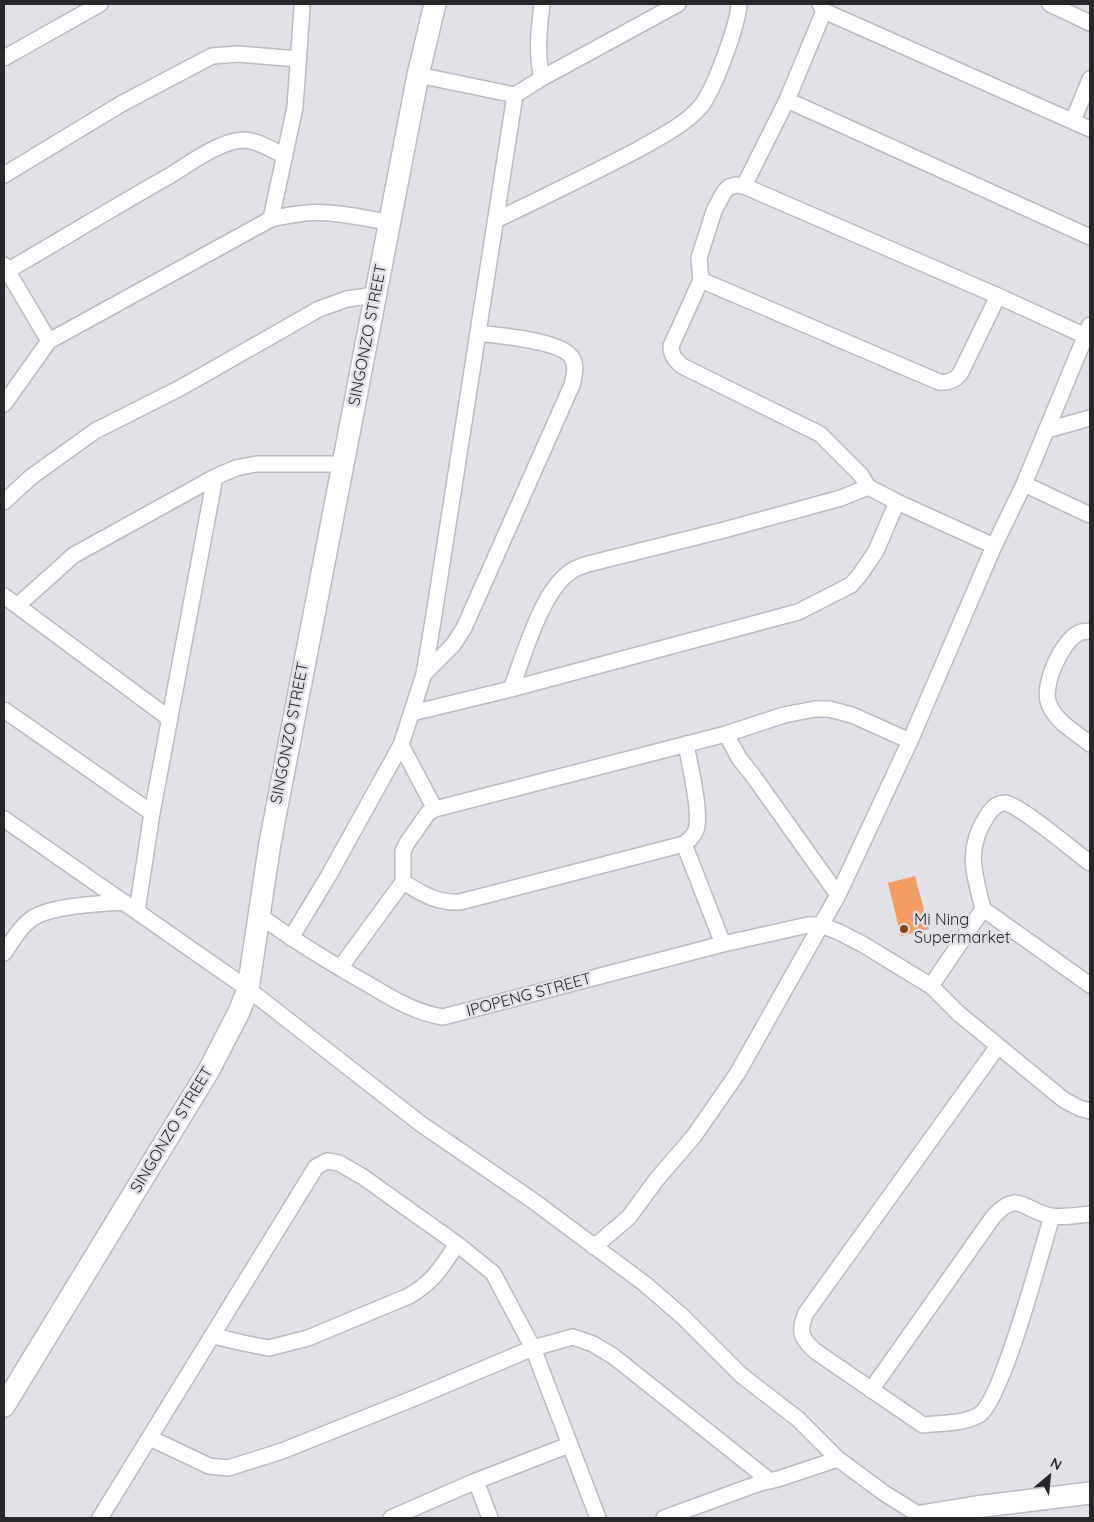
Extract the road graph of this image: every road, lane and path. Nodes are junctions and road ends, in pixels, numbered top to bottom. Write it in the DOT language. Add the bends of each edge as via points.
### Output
graph roads {
  1 [pos="100,4"];
  2 [pos="435,4"];
  3 [pos="542,4"];
  4 [pos="678,4"];
  5 [pos="739,4"];
  6 [pos="1050,4"];
  7 [pos="822,7"];
  8 [pos="83,8"];
  9 [pos="302,8"];
  10 [pos="1090,23"];
  11 [pos="4,58"];
  12 [pos="298,59"];
  13 [pos="418,74"];
  14 [pos="542,78"];
  15 [pos="1090,79"];
  16 [pos="515,95"];
  17 [pos="787,100"];
  18 [pos="1073,121"];
  19 [pos="1090,129"];
  20 [pos="285,156"];
  21 [pos="4,175"];
  22 [pos="744,186"];
  23 [pos="271,219"];
  24 [pos="496,220"];
  25 [pos="389,222"];
  26 [pos="1090,237"];
  27 [pos="6,268"];
  28 [pos="701,280"];
  29 [pos="375,295"];
  30 [pos="998,296"];
  31 [pos="1089,332"];
  32 [pos="478,333"];
  33 [pos="49,341"];
  34 [pos="4,404"];
  35 [pos="1090,418"];
  36 [pos="1047,430"];
  37 [pos="342,464"];
  38 [pos="215,477"];
  39 [pos="1024,484"];
  40 [pos="868,486"];
  41 [pos="4,502"];
  42 [pos="897,502"];
  43 [pos="1090,515"];
  44 [pos="994,546"];
  45 [pos="4,596"];
  46 [pos="18,605"];
  47 [pos="1090,632"];
  48 [pos="424,674"];
  49 [pos="511,690"];
  50 [pos="4,710"];
  51 [pos="412,713"];
  52 [pos="170,719"];
  53 [pos="726,734"];
  54 [pos="910,741"];
  55 [pos="686,744"];
  56 [pos="1090,744"];
  57 [pos="400,745"];
  58 [pos="435,809"];
  59 [pos="152,813"];
  60 [pos="4,819"];
  61 [pos="684,844"];
  62 [pos="1090,863"];
  63 [pos="404,882"];
  64 [pos="838,895"];
  65 [pos="124,902"];
  66 [pos="983,909"];
  67 [pos="137,911"];
  68 [pos="259,915"];
  69 [pos="821,925"];
  70 [pos="290,938"];
  71 [pos="724,944"];
  72 [pos="4,953"];
  73 [pos="340,968"];
  74 [pos="1090,985"];
  75 [pos="931,986"];
  76 [pos="248,989"];
  77 [pos="998,1046"];
  78 [pos="1090,1111"];
  79 [pos="1090,1214"];
  80 [pos="1052,1216"];
  81 [pos="457,1244"];
  82 [pos="594,1247"];
  83 [pos="214,1336"];
  84 [pos="533,1348"];
  85 [pos="871,1390"];
  86 [pos="4,1406"];
  87 [pos="150,1438"];
  88 [pos="570,1445"];
  89 [pos="838,1459"];
  90 [pos="476,1481"];
  91 [pos="770,1481"];
  92 [pos="1090,1494"];
  93 [pos="975,1513"];
  94 [pos="919,1517"];
  95 [pos="100,1518"];
  96 [pos="391,1518"];
  97 [pos="490,1518"];
  98 [pos="598,1518"];
  99 [pos="664,1518"];
  1 -- 8 [label="street"];
  2 -- 13 [label="street, SINGONZO STREET"];
  3 -- 14 [label="street" via="537,43"];
  4 -- 14 [label="street"];
  5 -- 24 [label="street" via="714,85 701,106 681,124 600,170"];
  6 -- 10 [label="street"];
  7 -- 17 [label="street"];
  7 -- 18 [label="street"];
  8 -- 11 [label="street"];
  9 -- 12 [label="street"];
  12 -- 20 [label="street" via="295,107"];
  12 -- 21 [label="street" via="238,54 212,56 121,104"];
  13 -- 16 [label="street"];
  13 -- 25 [label="street, SINGONZO STREET"];
  14 -- 16 [label="street"];
  15 -- 18 [label="street"];
  16 -- 24 [label="street"];
  17 -- 22 [label="street"];
  17 -- 26 [label="street"];
  18 -- 19 [label="street"];
  20 -- 23 [label="street"];
  20 -- 27 [label="street" via="258,143 232,142"];
  22 -- 28 [label="street" via="729,187 714,211 699,258"];
  22 -- 30 [label="street"];
  23 -- 25 [label="street" via="311,213"];
  23 -- 33 [label="street"];
  24 -- 32 [label="street"];
  25 -- 29 [label="street, SINGONZO STREET"];
  27 -- 33 [label="street"];
  28 -- 30 [label="street" via="946,383 960,374"];
  28 -- 40 [label="street" via="670,346 676,361 820,434"];
  29 -- 37 [label="street, SINGONZO STREET"];
  29 -- 41 [label="street" via="347,299 320,309 182,387 95,431 31,477"];
  30 -- 31 [label="street"];
  31 -- 36 [label="street"];
  32 -- 48 [label="street"];
  32 -- 48 [label="street" via="556,346 572,358 576,371 464,628 453,645"];
  33 -- 34 [label="street"];
  35 -- 36 [label="street"];
  36 -- 39 [label="street"];
  37 -- 38 [label="street" via="256,464"];
  37 -- 68 [label="street, SINGONZO STREET"];
  38 -- 46 [label="street" via="74,555"];
  38 -- 52 [label="street"];
  39 -- 43 [label="street"];
  39 -- 44 [label="street"];
  40 -- 42 [label="street"];
  40 -- 49 [label="street" via="841,498 588,564 570,572 550,594 542,610"];
  42 -- 44 [label="street"];
  42 -- 49 [label="street" via="876,551 851,585 798,612"];
  44 -- 54 [label="street"];
  45 -- 46 [label="street"];
  46 -- 52 [label="street"];
  47 -- 56 [label="street" via="1080,632 1067,642 1046,696 1059,720"];
  48 -- 51 [label="street"];
  49 -- 51 [label="street"];
  50 -- 59 [label="street"];
  51 -- 57 [label="street"];
  52 -- 59 [label="street"];
  53 -- 54 [label="street" via="784,715 829,709 852,714"];
  53 -- 55 [label="street"];
  53 -- 64 [label="street" via="739,758"];
  54 -- 64 [label="street"];
  55 -- 58 [label="street"];
  55 -- 61 [label="street" via="696,801 697,828"];
  57 -- 58 [label="street"];
  57 -- 70 [label="street"];
  58 -- 63 [label="street" via="428,813 407,843"];
  59 -- 67 [label="street"];
  60 -- 65 [label="street"];
  61 -- 63 [label="street" via="460,902 435,900"];
  61 -- 71 [label="street"];
  62 -- 66 [label="street" via="1011,806 997,805 973,842 975,878"];
  63 -- 73 [label="street"];
  64 -- 69 [label="street"];
  65 -- 67 [label="street"];
  65 -- 72 [label="street" via="42,912 24,925"];
  66 -- 74 [label="street"];
  66 -- 75 [label="street"];
  67 -- 76 [label="street"];
  68 -- 70 [label="street, IPOPENG STREET"];
  68 -- 76 [label="street, SINGONZO STREET"];
  69 -- 71 [label="street, IPOPENG STREET" via="802,926"];
  69 -- 75 [label="street" via="839,932"];
  69 -- 82 [label="street" via="737,1074 694,1136 630,1217"];
  70 -- 73 [label="street, IPOPENG STREET"];
  71 -- 73 [label="street, IPOPENG STREET" via="443,1017 409,1006"];
  75 -- 77 [label="street"];
  76 -- 82 [label="street" via="421,1124"];
  76 -- 86 [label="street, SINGONZO STREET" via="209,1070"];
  77 -- 78 [label="street" via="1064,1100"];
  77 -- 85 [label="street" via="803,1320 805,1342"];
  79 -- 80 [label="street"];
  80 -- 85 [label="street" via="1017,1203 1001,1208"];
  80 -- 85 [label="street" via="1012,1347 985,1410 963,1420 923,1425"];
  81 -- 83 [label="street" via="435,1278 424,1287 308,1338 269,1348"];
  81 -- 83 [label="street" via="363,1177 339,1163 327,1161 316,1167"];
  81 -- 84 [label="street" via="493,1273"];
  82 -- 89 [label="street" via="672,1306 741,1375 798,1419"];
  83 -- 87 [label="street"];
  84 -- 87 [label="street" via="291,1447 228,1468 209,1466"];
  84 -- 88 [label="street"];
  84 -- 91 [label="street" via="573,1337 593,1344 613,1356"];
  87 -- 95 [label="street"];
  88 -- 90 [label="street"];
  88 -- 98 [label="street"];
  89 -- 91 [label="street"];
  89 -- 94 [label="street"];
  90 -- 96 [label="street"];
  90 -- 97 [label="street"];
  91 -- 99 [label="street"];
  92 -- 93 [label="street"];
  93 -- 94 [label="street"];
}
